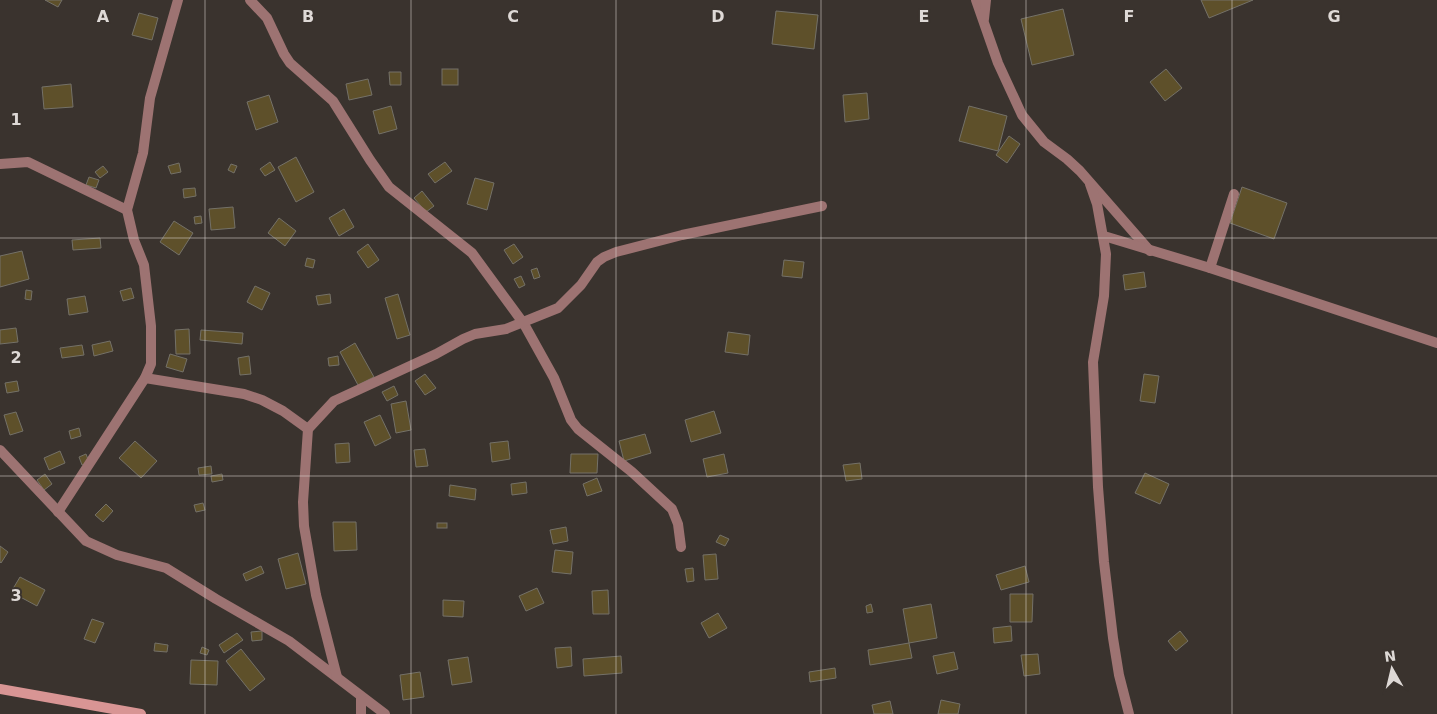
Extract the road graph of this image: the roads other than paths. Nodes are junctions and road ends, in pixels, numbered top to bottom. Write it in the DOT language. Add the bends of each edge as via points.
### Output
graph roads {
  1 [pos="178,0"];
  2 [pos="250,0"];
  3 [pos="976,0"];
  4 [pos="986,0"];
  5 [pos="984,22"];
  6 [pos="0,164"];
  7 [pos="1090,184"];
  8 [pos="1234,194"];
  9 [pos="822,206"];
  10 [pos="127,210"];
  11 [pos="1104,236"];
  12 [pos="1151,252"];
  13 [pos="1210,268"];
  14 [pos="524,324"];
  15 [pos="1437,343"];
  16 [pos="145,378"];
  17 [pos="308,429"];
  18 [pos="0,450"];
  19 [pos="58,512"];
  20 [pos="681,547"];
  21 [pos="337,677"];
  22 [pos="0,689"];
  23 [pos="362,697"];
  24 [pos="141,714"];
  25 [pos="361,714"];
  26 [pos="385,714"];
  27 [pos="1129,714"];
  1 -- 10 [label="street" via="150,98 142,153"];
  2 -- 14 [label="street" via="266,18 290,62 333,101 389,187 472,253"];
  3 -- 5 [label="street"];
  4 -- 5 [label="street"];
  5 -- 7 [label="street" via="998,63 1022,114 1044,142 1067,159"];
  6 -- 10 [label="street" via="28,162"];
  7 -- 11 [label="street"];
  7 -- 12 [label="street"];
  8 -- 13 [label="street"];
  9 -- 14 [label="street" via="616,252 597,262 582,285 558,308"];
  10 -- 16 [label="street" via="144,265 150,317 151,364"];
  11 -- 12 [label="street"];
  11 -- 27 [label="street" via="1105,280 1093,362 1098,487 1113,638"];
  12 -- 13 [label="street"];
  13 -- 15 [label="street"];
  14 -- 17 [label="street" via="463,339 385,379 343,396"];
  14 -- 20 [label="street" via="554,378 570,420 672,509"];
  16 -- 17 [label="street" via="244,394 283,411"];
  16 -- 19 [label="street"];
  17 -- 21 [label="street" via="304,526 316,595"];
  18 -- 19 [label="street"];
  19 -- 21 [label="street" via="86,541 117,555 166,568 289,641"];
  21 -- 23 [label="street"];
  22 -- 24 [label="street"];
  23 -- 25 [label="street"];
  23 -- 26 [label="street"];
}
